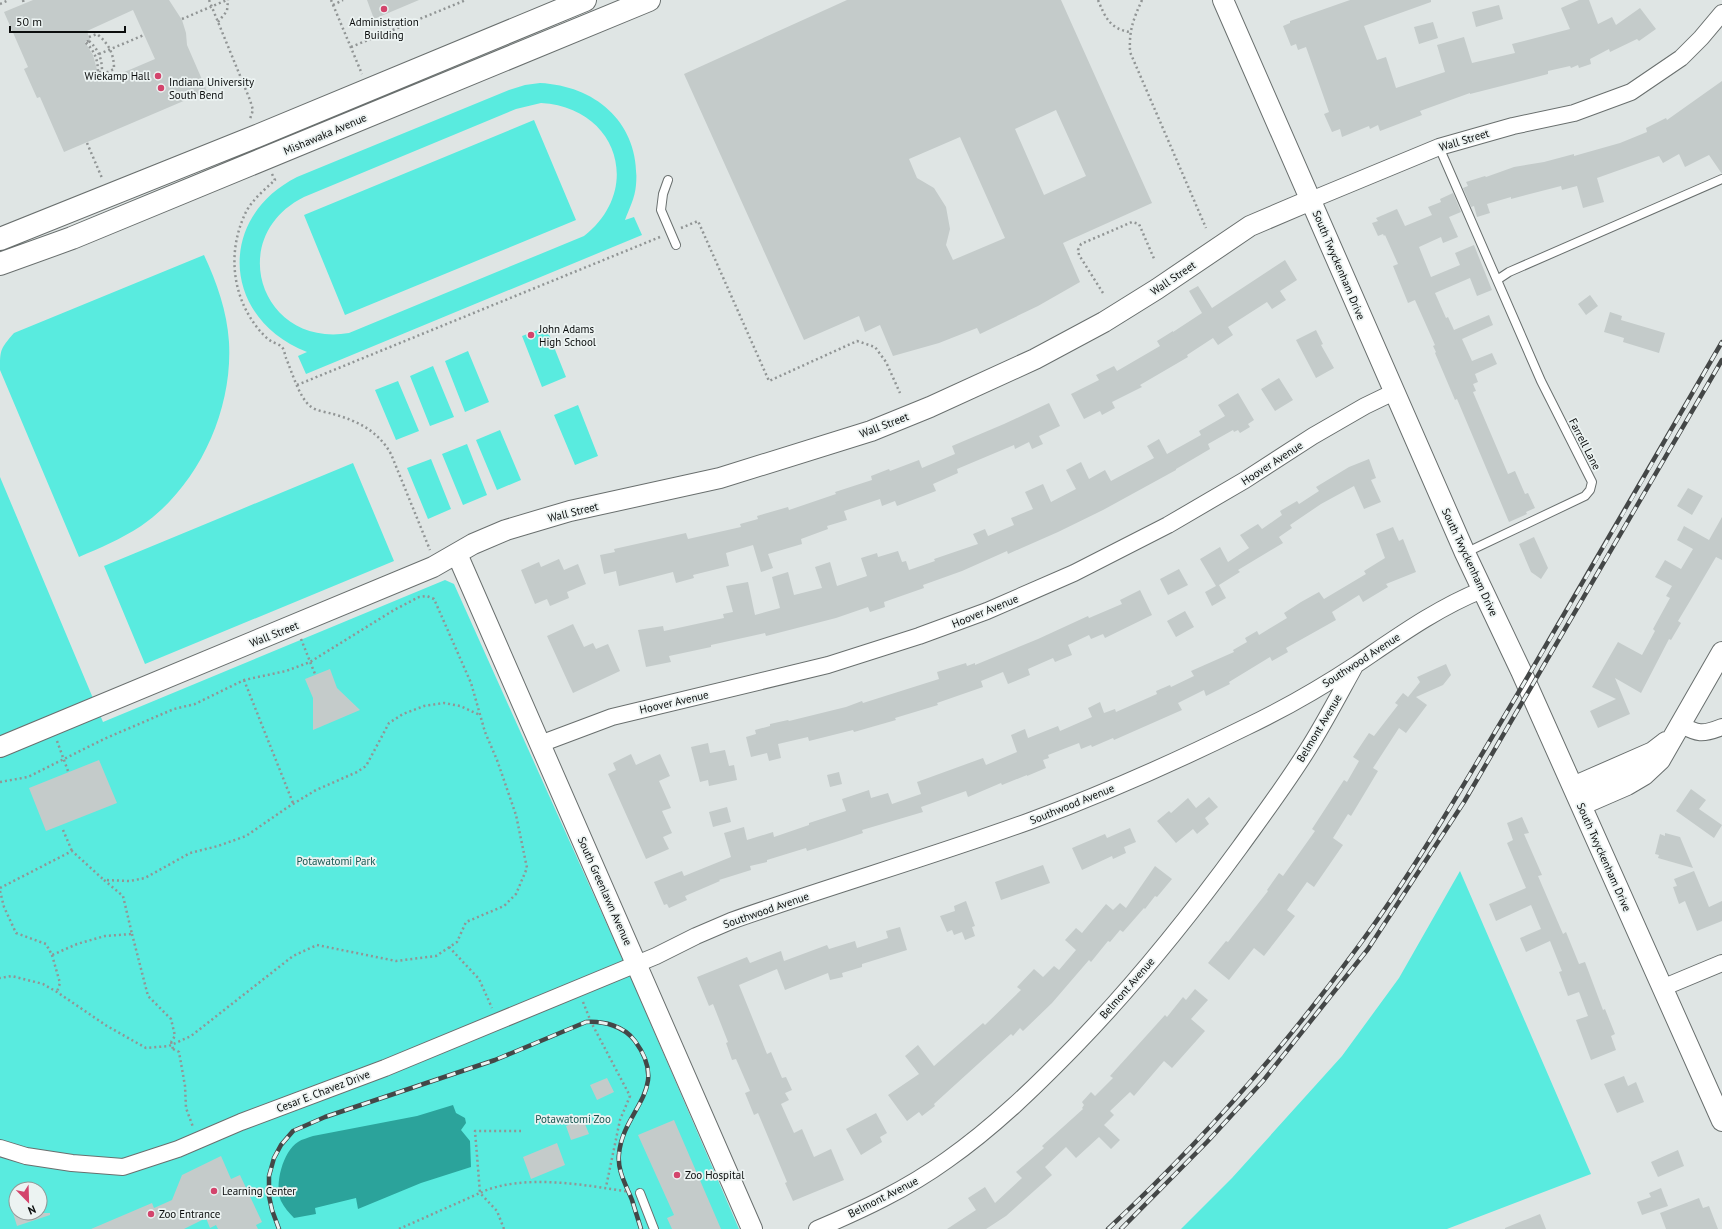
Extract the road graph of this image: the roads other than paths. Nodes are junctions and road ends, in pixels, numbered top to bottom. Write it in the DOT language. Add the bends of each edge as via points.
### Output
graph roads {
  1 [pos="649,0"];
  2 [pos="1225,1"];
  3 [pos="591,8"];
  4 [pos="1722,13"];
  5 [pos="1439,147"];
  6 [pos="1722,179"];
  7 [pos="668,180"];
  8 [pos="1311,200"];
  9 [pos="0,239"];
  10 [pos="676,245"];
  11 [pos="0,264"];
  12 [pos="1497,280"];
  13 [pos="1394,392"];
  14 [pos="1465,553"];
  15 [pos="457,554"];
  16 [pos="1482,590"];
  17 [pos="1722,652"];
  18 [pos="1356,664"];
  19 [pos="1722,727"];
  20 [pos="1676,730"];
  21 [pos="540,744"];
  22 [pos="0,747"];
  23 [pos="1573,786"];
  24 [pos="1581,805"];
  25 [pos="1722,963"];
  26 [pos="637,964"];
  27 [pos="1662,988"];
  28 [pos="1722,1121"];
  29 [pos="0,1148"];
  30 [pos="640,1193"];
  31 [pos="654,1229"];
  32 [pos="752,1229"];
  33 [pos="817,1229"];
  1 -- 3 [label="main road, Mishawaka Avenue"];
  2 -- 8 [label="street, South Twyckenham Drive"];
  3 -- 9 [label="main road, Mishawaka Avenue" via="257,136"];
  3 -- 11 [label="main road, Mishawaka Avenue" via="72,238"];
  4 -- 5 [label="street, Wall Street" via="1681,58 1631,92 1574,113 1513,126"];
  5 -- 8 [label="street, Wall Street"];
  5 -- 12 [label="lane"];
  6 -- 12 [label="lane" via="1600,231 1509,272"];
  7 -- 10 [label="lane" via="661,210"];
  8 -- 13 [label="street, South Twyckenham Drive"];
  8 -- 15 [label="street, Wall Street" via="1250,226 1097,326 1035,359 930,407 865,433 720,478 570,511 506,530"];
  12 -- 14 [label="lane, Farrell Lane" via="1542,381 1592,482 1585,496"];
  13 -- 14 [label="street, South Twyckenham Drive"];
  13 -- 21 [label="street, Hoover Avenue" via="1313,436 1168,525 1074,573 987,611 828,665 612,717"];
  14 -- 16 [label="street, South Twyckenham Drive"];
  15 -- 21 [label="street, South Greenlawn Avenue"];
  15 -- 22 [label="street, Wall Street" via="295,625"];
  16 -- 18 [label="street, Southwood Avenue" via="1461,598"];
  16 -- 23 [label="street, South Twyckenham Drive"];
  17 -- 20 [label="street"];
  18 -- 26 [label="street, Southwood Avenue" via="1248,727 1112,789 1021,824 731,921"];
  18 -- 33 [label="street, Belmont Avenue" via="1308,748 1246,838 1187,918 1089,1031 999,1120 946,1162 881,1200"];
  19 -- 20 [label="street" via="1710,732 1696,733"];
  20 -- 23 [label="street" via="1653,752"];
  20 -- 24 [label="street" via="1660,760 1644,775"];
  21 -- 26 [label="street, South Greenlawn Avenue"];
  23 -- 24 [label="street, South Twyckenham Drive"];
  24 -- 27 [label="street, South Twyckenham Drive"];
  25 -- 27 [label="street"];
  26 -- 29 [label="street, Cesar E. Chavez Drive" via="385,1068 197,1141 123,1166 72,1163 26,1156"];
  26 -- 32 [label="street, South Greenlawn Avenue"];
  27 -- 28 [label="street, South Twyckenham Drive"];
  30 -- 31 [label="lane"];
}
